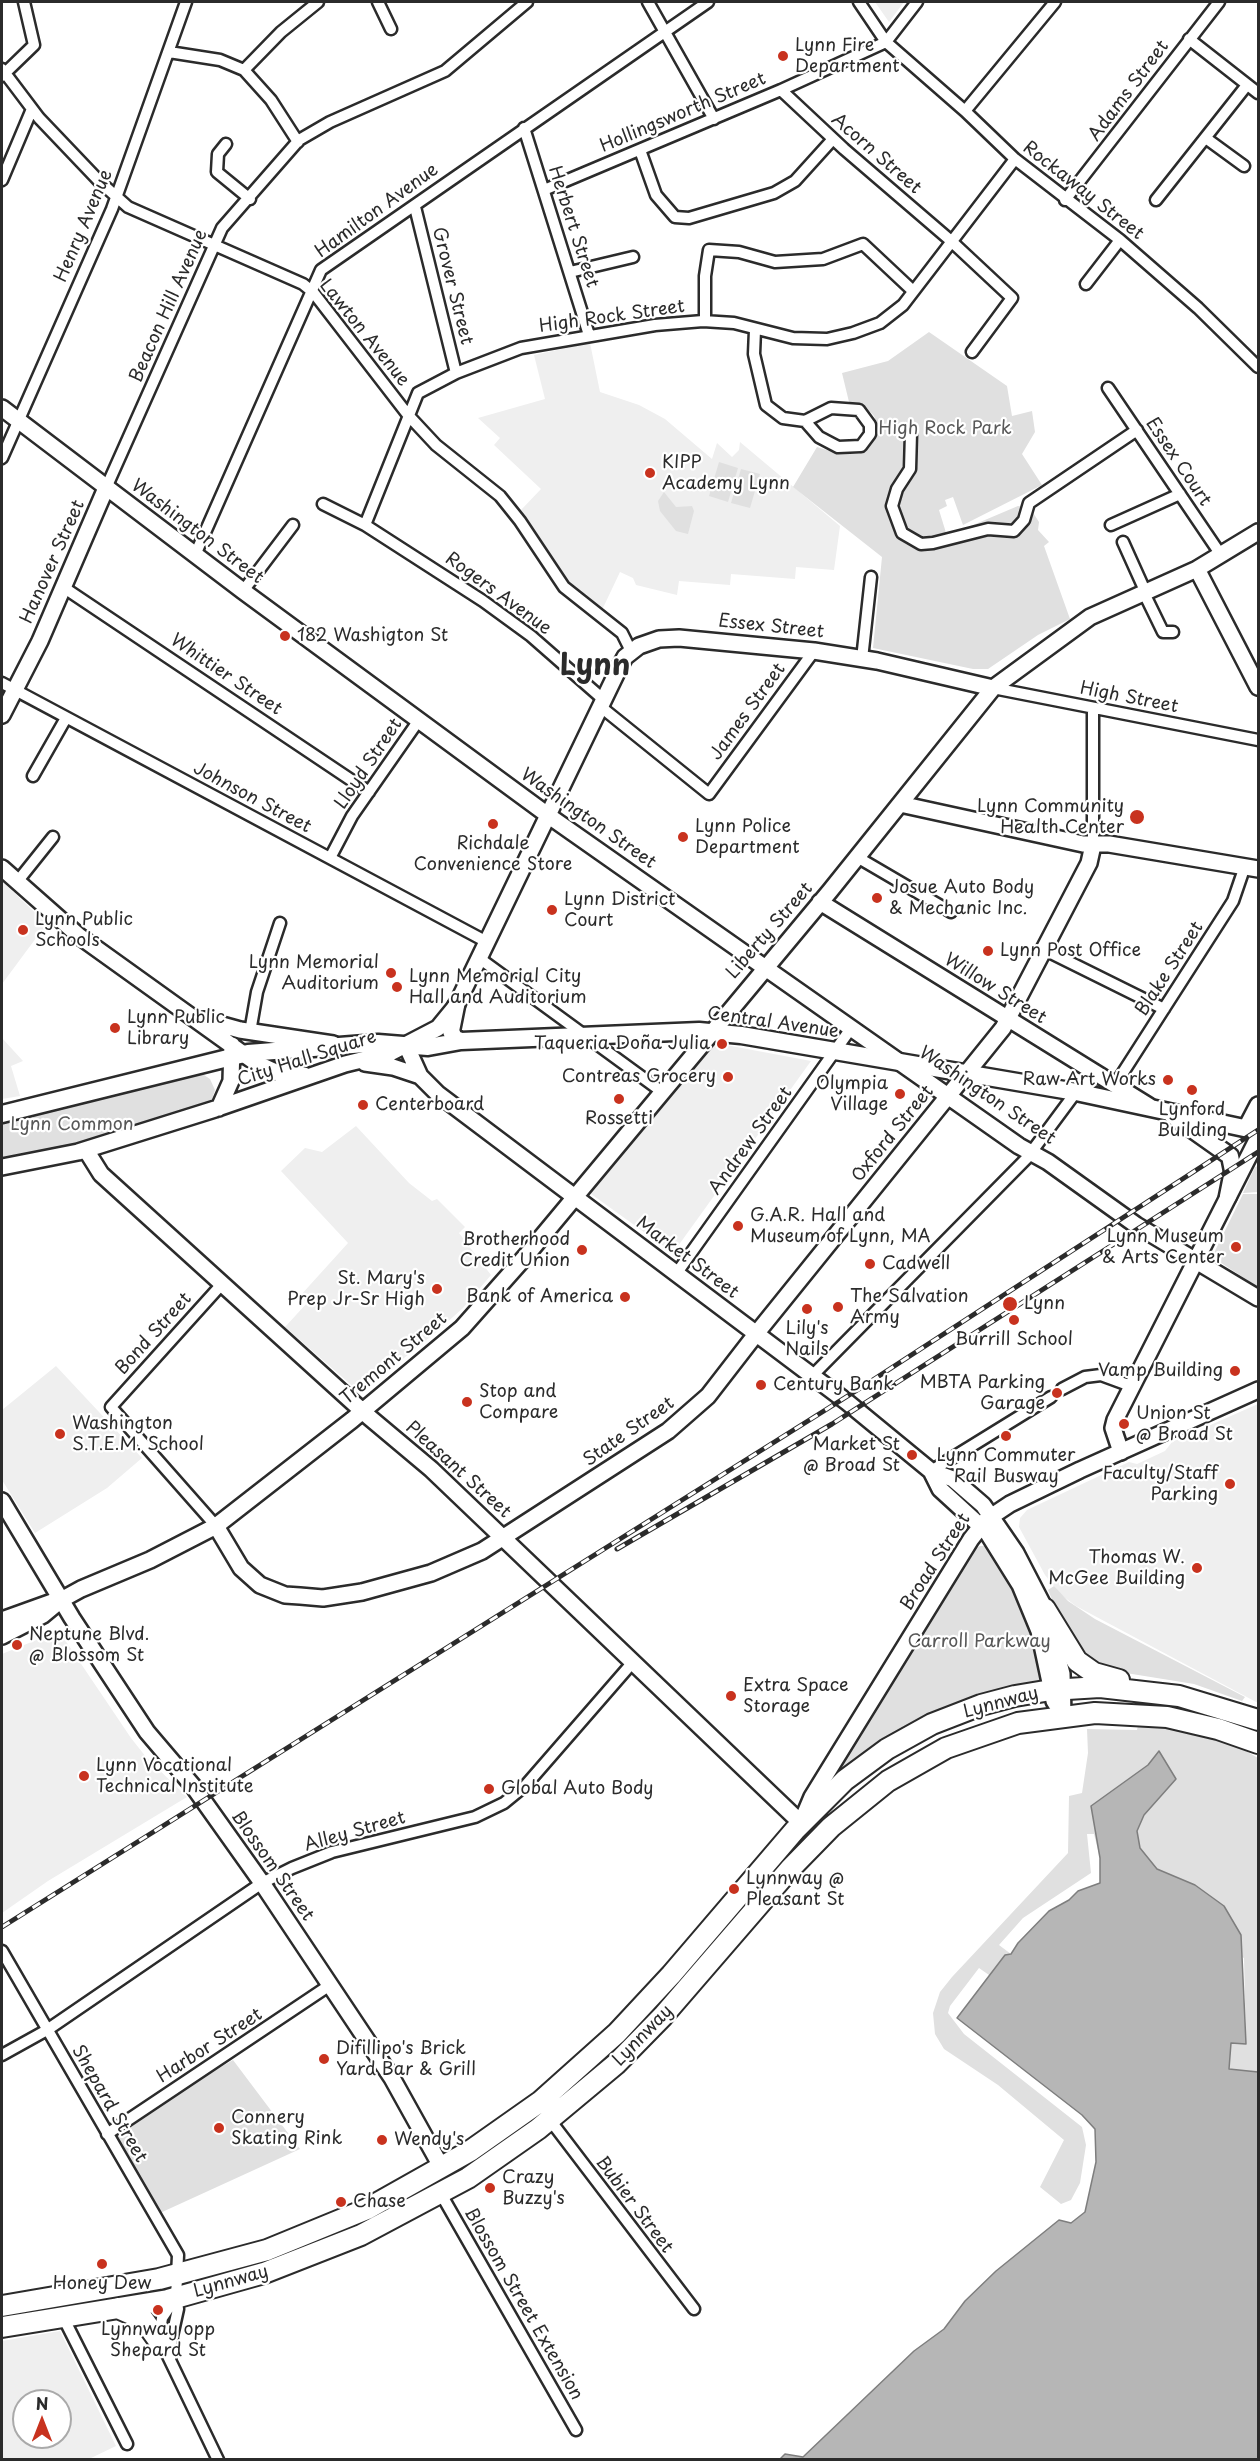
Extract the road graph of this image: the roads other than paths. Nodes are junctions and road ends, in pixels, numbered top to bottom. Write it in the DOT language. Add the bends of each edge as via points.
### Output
graph roads {
  1 [pos="24,2"];
  2 [pos="186,2"];
  3 [pos="318,2"];
  4 [pos="378,2"];
  5 [pos="527,2"];
  6 [pos="648,2"];
  7 [pos="708,2"];
  8 [pos="859,2"];
  9 [pos="917,2"];
  10 [pos="1055,2"];
  11 [pos="1219,2"];
  12 [pos="391,28"];
  13 [pos="666,30"];
  14 [pos="1190,39"];
  15 [pos="886,42"];
  16 [pos="169,52"];
  17 [pos="244,70"];
  18 [pos="3,73"];
  19 [pos="1247,85"];
  20 [pos="781,90"];
  21 [pos="1258,93"];
  22 [pos="32,109"];
  23 [pos="965,111"];
  24 [pos="714,119"];
  25 [pos="524,128"];
  26 [pos="833,139"];
  27 [pos="1207,139"];
  28 [pos="298,142"];
  29 [pos="226,144"];
  30 [pos="640,150"];
  31 [pos="1015,159"];
  32 [pos="1244,166"];
  33 [pos="2,180"];
  34 [pos="544,190"];
  35 [pos="116,196"];
  36 [pos="250,199"];
  37 [pos="1065,200"];
  38 [pos="1156,200"];
  39 [pos="415,207"];
  40 [pos="950,240"];
  41 [pos="1120,240"];
  42 [pos="215,245"];
  43 [pos="633,257"];
  44 [pos="570,272"];
  45 [pos="1086,284"];
  46 [pos="912,290"];
  47 [pos="313,292"];
  48 [pos="705,321"];
  49 [pos="755,330"];
  50 [pos="589,335"];
  51 [pos="972,352"];
  52 [pos="1258,367"];
  53 [pos="456,373"];
  54 [pos="1108,388"];
  55 [pos="2,408"];
  56 [pos="408,415"];
  57 [pos="18,420"];
  58 [pos="805,420"];
  59 [pos="1137,430"];
  60 [pos="911,433"];
  61 [pos="2,458"];
  62 [pos="106,488"];
  63 [pos="1180,494"];
  64 [pos="323,504"];
  65 [pos="293,525"];
  66 [pos="365,525"];
  67 [pos="1111,525"];
  68 [pos="1258,532"];
  69 [pos="1123,542"];
  70 [pos="195,555"];
  71 [pos="1221,555"];
  72 [pos="1197,569"];
  73 [pos="870,578"];
  74 [pos="63,587"];
  75 [pos="243,591"];
  76 [pos="1145,593"];
  77 [pos="1173,632"];
  78 [pos="631,651"];
  79 [pos="814,651"];
  80 [pos="862,658"];
  81 [pos="8,686"];
  82 [pos="1258,687"];
  83 [pos="993,688"];
  84 [pos="602,703"];
  85 [pos="1093,708"];
  86 [pos="2,715"];
  87 [pos="66,717"];
  88 [pos="419,720"];
  89 [pos="1258,740"];
  90 [pos="33,776"];
  91 [pos="369,792"];
  92 [pos="709,794"];
  93 [pos="900,804"];
  94 [pos="549,816"];
  95 [pos="53,837"];
  96 [pos="1093,845"];
  97 [pos="857,857"];
  98 [pos="330,858"];
  99 [pos="2,868"];
  100 [pos="1252,868"];
  101 [pos="17,882"];
  102 [pos="820,902"];
  103 [pos="951,912"];
  104 [pos="280,923"];
  105 [pos="487,942"];
  106 [pos="1045,950"];
  107 [pos="479,958"];
  108 [pos="764,966"];
  109 [pos="456,1006"];
  110 [pos="1164,1009"];
  111 [pos="184,1012"];
  112 [pos="1009,1020"];
  113 [pos="852,1027"];
  114 [pos="232,1028"];
  115 [pos="711,1031"];
  116 [pos="250,1032"];
  117 [pos="585,1036"];
  118 [pos="460,1041"];
  119 [pos="406,1045"];
  120 [pos="341,1046"];
  121 [pos="835,1051"];
  122 [pos="236,1052"];
  123 [pos="904,1063"];
  124 [pos="345,1064"];
  125 [pos="1090,1070"];
  126 [pos="320,1073"];
  127 [pos="966,1074"];
  128 [pos="420,1076"];
  129 [pos="1114,1085"];
  130 [pos="661,1091"];
  131 [pos="1076,1092"];
  132 [pos="949,1096"];
  133 [pos="1258,1105"];
  134 [pos="219,1108"];
  135 [pos="1158,1109"];
  136 [pos="2,1114"];
  137 [pos="1254,1132"];
  138 [pos="86,1150"];
  139 [pos="1031,1153"];
  140 [pos="2,1167"];
  141 [pos="1228,1196"];
  142 [pos="574,1197"];
  143 [pos="1195,1261"];
  144 [pos="676,1274"];
  145 [pos="222,1284"];
  146 [pos="1258,1298"];
  147 [pos="756,1334"];
  148 [pos="812,1376"];
  149 [pos="1131,1386"];
  150 [pos="1062,1389"];
  151 [pos="1258,1390"];
  152 [pos="1051,1396"];
  153 [pos="363,1411"];
  154 [pos="1121,1452"];
  155 [pos="931,1471"];
  156 [pos="2,1502"];
  157 [pos="987,1520"];
  158 [pos="216,1526"];
  159 [pos="503,1538"];
  160 [pos="1001,1542"];
  161 [pos="61,1600"];
  162 [pos="1045,1609"];
  163 [pos="2,1620"];
  164 [pos="2,1636"];
  165 [pos="633,1662"];
  166 [pos="1057,1682"];
  167 [pos="1179,1696"];
  168 [pos="1063,1715"];
  169 [pos="1258,1720"];
  170 [pos="1258,1743"];
  171 [pos="801,1823"];
  172 [pos="262,1883"];
  173 [pos="2,1951"];
  174 [pos="330,1985"];
  175 [pos="47,2030"];
  176 [pos="2,2055"];
  177 [pos="550,2120"];
  178 [pos="107,2133"];
  179 [pos="442,2168"];
  180 [pos="447,2190"];
  181 [pos="178,2275"];
  182 [pos="176,2298"];
  183 [pos="2,2306"];
  184 [pos="118,2308"];
  185 [pos="694,2309"];
  186 [pos="63,2317"];
  187 [pos="2,2327"];
  188 [pos="165,2352"];
  189 [pos="576,2430"];
  190 [pos="127,2444"];
  191 [pos="218,2460"];
  1 -- 18 [label="street" via="33,45"];
  2 -- 16 [label="street, Henry Avenue"];
  3 -- 17 [label="street"];
  4 -- 12 [label="street"];
  5 -- 28 [label="street, Beacon Hill Avenue" via="445,70 330,122"];
  6 -- 13 [label="street"];
  7 -- 13 [label="street, Hamilton Avenue"];
  8 -- 15 [label="street, Rockaway Street"];
  9 -- 15 [label="street, Hollingsworth Street"];
  10 -- 23 [label="street"];
  11 -- 14 [label="street, Adams Street"];
  13 -- 24 [label="street"];
  13 -- 25 [label="street, Hamilton Avenue"];
  14 -- 19 [label="street"];
  14 -- 37 [label="street, Adams Street"];
  15 -- 20 [label="street, Hollingsworth Street"];
  15 -- 23 [label="street, Rockaway Street"];
  16 -- 17 [label="street" via="219,60"];
  16 -- 35 [label="street, Henry Avenue"];
  17 -- 28 [label="street" via="271,100"];
  18 -- 22 [label="street, Lawton Avenue"];
  19 -- 21 [label="street"];
  19 -- 27 [label="street"];
  20 -- 24 [label="street, Hollingsworth Street"];
  20 -- 26 [label="street, Acorn Street"];
  22 -- 33 [label="street"];
  22 -- 35 [label="street, Lawton Avenue"];
  23 -- 31 [label="street, Rockaway Street"];
  24 -- 30 [label="street, Hollingsworth Street"];
  25 -- 34 [label="street, Herbert Street"];
  25 -- 39 [label="street, Hamilton Avenue"];
  26 -- 30 [label="street" via="795,181 774,193 689,218 675,216 665,208 656,195"];
  26 -- 40 [label="street, Acorn Street"];
  27 -- 32 [label="street"];
  27 -- 38 [label="street"];
  28 -- 36 [label="street, Beacon Hill Avenue"];
  29 -- 36 [label="street" via="218,154 218,172"];
  30 -- 34 [label="street, Hollingsworth Street"];
  31 -- 37 [label="street, Rockaway Street"];
  31 -- 40 [label="street, High Rock Street"];
  34 -- 44 [label="street, Herbert Street"];
  35 -- 42 [label="street, Lawton Avenue" via="129,207"];
  35 -- 57 [label="street, Henry Avenue"];
  36 -- 42 [label="street, Beacon Hill Avenue" via="222,228"];
  37 -- 41 [label="street, Rockaway Street"];
  39 -- 47 [label="street, Hamilton Avenue" via="321,270"];
  39 -- 53 [label="street, Grover Street"];
  40 -- 46 [label="street, High Rock Street"];
  40 -- 51 [label="street, Acorn Street" via="1012,298"];
  41 -- 45 [label="street"];
  41 -- 52 [label="street, Rockaway Street"];
  42 -- 47 [label="street, Lawton Avenue"];
  42 -- 62 [label="street, Beacon Hill Avenue"];
  43 -- 44 [label="street"];
  44 -- 50 [label="street, Herbert Street"];
  46 -- 48 [label="street" via="863,244 823,259 775,262 739,252 709,250"];
  46 -- 49 [label="street, High Rock Street" via="903,305 880,323 853,333 827,339 793,338"];
  47 -- 56 [label="street, Lawton Avenue"];
  47 -- 70 [label="street, Hamilton Avenue"];
  48 -- 49 [label="street, High Rock Street" via="734,323"];
  48 -- 50 [label="street, High Rock Street"];
  49 -- 58 [label="street" via="754,354 766,405 783,418"];
  50 -- 53 [label="street, High Rock Street" via="521,348"];
  53 -- 56 [label="street, High Rock Street" via="418,393"];
  54 -- 59 [label="street, Essex Court"];
  55 -- 57 [label="main road, Washington Street"];
  56 -- 66 [label="street"];
  56 -- 78 [label="street, Lawton Avenue" via="436,445 500,496 564,587 617,629"];
  57 -- 61 [label="street, Henry Avenue"];
  57 -- 62 [label="main road, Washington Street"];
  58 -- 58 [label="street" via="819,437 838,447 861,446 870,435 870,425 860,410 831,408"];
  59 -- 60 [label="street" via="1029,503 1024,520 1014,531 988,529 927,544 902,533 892,506 897,489 910,470"];
  59 -- 63 [label="street, Essex Court"];
  62 -- 70 [label="main road, Washington Street"];
  62 -- 74 [label="main road, Hanover Street"];
  63 -- 67 [label="street"];
  63 -- 71 [label="street, Essex Court"];
  64 -- 66 [label="street, Rogers Avenue"];
  65 -- 75 [label="street"];
  66 -- 84 [label="street, Rogers Avenue" via="531,636"];
  68 -- 71 [label="main road"];
  69 -- 76 [label="street"];
  70 -- 75 [label="main road, Washington Street"];
  71 -- 72 [label="main road"];
  72 -- 76 [label="main road"];
  72 -- 82 [label="main road"];
  73 -- 80 [label="street"];
  74 -- 81 [label="main road, Hanover Street"];
  74 -- 91 [label="street, Whittier Street"];
  75 -- 88 [label="main road, Washington Street"];
  76 -- 77 [label="street" via="1163,632"];
  76 -- 83 [label="main road" via="1090,618"];
  78 -- 79 [label="main road, Essex Street" via="669,638"];
  78 -- 84 [label="main road"];
  79 -- 80 [label="main road, Essex Street"];
  79 -- 92 [label="street, James Street"];
  80 -- 83 [label="main road, Essex Street"];
  81 -- 86 [label="main road, Hanover Street"];
  81 -- 87 [label="street, Johnson Street"];
  83 -- 85 [label="street, High Street"];
  83 -- 93 [label="main road, Liberty Street"];
  84 -- 92 [label="street, Rogers Avenue"];
  84 -- 94 [label="main road"];
  85 -- 89 [label="street, High Street"];
  85 -- 96 [label="street, Oxford Street"];
  87 -- 90 [label="street"];
  87 -- 98 [label="street, Johnson Street"];
  88 -- 91 [label="street, Lloyd Street"];
  88 -- 94 [label="main road, Washington Street"];
  91 -- 98 [label="street, Lloyd Street"];
  93 -- 96 [label="main road"];
  93 -- 97 [label="main road, Liberty Street"];
  94 -- 105 [label="main road"];
  94 -- 108 [label="main road, Washington Street"];
  95 -- 101 [label="street"];
  96 -- 100 [label="main road" via="1109,844"];
  96 -- 106 [label="main road, Oxford Street" via="1089,863"];
  97 -- 102 [label="main road, Liberty Street"];
  97 -- 103 [label="street"];
  98 -- 105 [label="street, Johnson Street"];
  99 -- 101 [label="main road"];
  100 -- 110 [label="street, Blake Street"];
  101 -- 111 [label="main road" via="79,936"];
  102 -- 108 [label="main road, Liberty Street"];
  102 -- 112 [label="main road, Willow Street"];
  104 -- 116 [label="street" via="255,999"];
  105 -- 107 [label="main road"];
  106 -- 110 [label="street"];
  106 -- 112 [label="main road, Oxford Street"];
  107 -- 109 [label="main road"];
  107 -- 117 [label="street"];
  108 -- 113 [label="main road, Washington Street"];
  108 -- 115 [label="main road, Liberty Street"];
  109 -- 118 [label="main road" via="451,1031"];
  109 -- 119 [label="main road, City Hall Square" via="438,1028"];
  110 -- 129 [label="street, Blake Street"];
  111 -- 114 [label="main road"];
  111 -- 122 [label="main road"];
  112 -- 125 [label="main road, Willow Street"];
  112 -- 127 [label="main road, Oxford Street"];
  113 -- 121 [label="street, Andrew Street"];
  113 -- 123 [label="main road, Washington Street"];
  114 -- 116 [label="main road"];
  114 -- 122 [label="main road"];
  115 -- 117 [label="main road, Central Avenue"];
  115 -- 121 [label="main road, Central Avenue"];
  115 -- 130 [label="main road, Liberty Street"];
  116 -- 120 [label="main road"];
  117 -- 118 [label="main road, Central Avenue"];
  117 -- 130 [label="street"];
  118 -- 119 [label="main road, City Hall Square" via="428,1047"];
  119 -- 120 [label="main road, City Hall Square"];
  119 -- 124 [label="main road, City Hall Square"];
  119 -- 128 [label="main road, Market Street"];
  120 -- 122 [label="main road, City Hall Square"];
  121 -- 123 [label="main road, Central Avenue"];
  121 -- 144 [label="street, Andrew Street"];
  122 -- 126 [label="main road" via="273,1072"];
  122 -- 134 [label="main road" via="230,1087"];
  122 -- 136 [label="main road, City Hall Square"];
  123 -- 127 [label="main road, Central Avenue"];
  123 -- 132 [label="main road, Washington Street"];
  124 -- 126 [label="main road, City Hall Square"];
  124 -- 128 [label="main road, Market Street" via="379,1064"];
  125 -- 129 [label="main road, Willow Street"];
  125 -- 131 [label="street" via="1089,1086"];
  126 -- 134 [label="main road, City Hall Square"];
  127 -- 131 [label="main road, Central Avenue"];
  127 -- 132 [label="main road, Oxford Street"];
  128 -- 142 [label="main road, Market Street" via="438,1095"];
  129 -- 135 [label="main road, Willow Street"];
  130 -- 142 [label="main road, Liberty Street"];
  131 -- 135 [label="main road, Central Avenue"];
  131 -- 139 [label="street"];
  132 -- 139 [label="main road, Washington Street"];
  132 -- 147 [label="main road, Oxford Street"];
  133 -- 137 [label="main road"];
  134 -- 138 [label="main road, City Hall Square"];
  135 -- 137 [label="main road, Central Avenue"];
  135 -- 141 [label="main road" via="1230,1156 1233,1171"];
  137 -- 141 [label="main road"];
  138 -- 140 [label="main road, City Hall Square"];
  138 -- 145 [label="main road, Pleasant Street" via="100,1173"];
  139 -- 143 [label="main road, Washington Street"];
  139 -- 148 [label="street"];
  141 -- 143 [label="main road"];
  142 -- 144 [label="main road, Market Street"];
  142 -- 153 [label="main road, Tremont Street" via="471,1318"];
  143 -- 146 [label="main road, Washington Street"];
  143 -- 149 [label="main road"];
  144 -- 147 [label="main road, Market Street"];
  145 -- 153 [label="main road, Pleasant Street"];
  145 -- 158 [label="street, Bond Street" via="111,1407"];
  147 -- 148 [label="main road, Market Street"];
  147 -- 159 [label="main road, State Street" via="708,1396 668,1431"];
  148 -- 155 [label="main road, Market Street"];
  149 -- 150 [label="street" via="1101,1375 1085,1377"];
  149 -- 154 [label="main road" via="1113,1427"];
  151 -- 154 [label="main road, Broad Street"];
  152 -- 155 [label="street"];
  153 -- 158 [label="main road, Tremont Street"];
  153 -- 159 [label="main road, Pleasant Street" via="430,1467"];
  154 -- 157 [label="main road, Broad Street" via="1010,1504"];
  155 -- 157 [label="main road, Market Street" via="953,1479"];
  156 -- 161 [label="main road, Blossom Street"];
  157 -- 160 [label="main road, Market Street"];
  157 -- 171 [label="main road, Broad Street" via="812,1797"];
  158 -- 159 [label="main road, State Street" via="241,1568 260,1585 285,1595 323,1598 431,1573"];
  158 -- 161 [label="main road, Tremont Street"];
  159 -- 165 [label="main road, Pleasant Street"];
  160 -- 162 [label="main road"];
  160 -- 166 [label="main road" via="1032,1610"];
  161 -- 163 [label="main road"];
  161 -- 164 [label="main road" via="43,1615"];
  161 -- 172 [label="main road, Blossom Street" via="147,1732 193,1786"];
  162 -- 166 [label="main road"];
  162 -- 167 [label="highway" via="1071,1654 1086,1669"];
  165 -- 171 [label="main road, Pleasant Street"];
  165 -- 172 [label="street, Alley Street" via="526,1785 504,1803 475,1817 332,1852"];
  166 -- 167 [label="highway, Lynnway"];
  166 -- 168 [label="main road, Lynnway"];
  166 -- 171 [label="highway, Lynnway" via="981,1705 916,1732 858,1769"];
  167 -- 169 [label="highway, Lynnway"];
  168 -- 170 [label="highway, Lynnway" via="1123,1713 1167,1717"];
  168 -- 177 [label="highway, Lynnway" via="1006,1726 962,1741 909,1767 863,1800 794,1864 648,2032"];
  171 -- 179 [label="highway, Lynnway" via="648,2001 605,2045 527,2111"];
  172 -- 174 [label="main road, Blossom Street"];
  172 -- 175 [label="street, Alley Street"];
  173 -- 175 [label="street, Shepard Street"];
  174 -- 178 [label="street, Harbor Street"];
  174 -- 179 [label="main road, Blossom Street" via="394,2082"];
  175 -- 176 [label="street, Alley Street"];
  175 -- 178 [label="street, Shepard Street"];
  177 -- 180 [label="highway, Lynnway"];
  177 -- 185 [label="street, Bubier Street"];
  178 -- 181 [label="street, Shepard Street" via="177,2253"];
  179 -- 180 [label="highway"];
  179 -- 181 [label="highway, Lynnway" via="320,2230 261,2252"];
  180 -- 182 [label="highway, Lynnway" via="313,2256"];
  180 -- 189 [label="street, Blossom Street Extension"];
  181 -- 182 [label="street, Lynnway"];
  181 -- 183 [label="highway, Lynnway"];
  182 -- 184 [label="highway, Lynnway"];
  182 -- 188 [label="street" via="178,2309"];
  182 -- 188 [label="street" via="161,2321"];
  184 -- 186 [label="highway, Lynnway"];
  184 -- 188 [label="highway" via="140,2317"];
  186 -- 187 [label="highway, Lynnway"];
  186 -- 190 [label="street"];
  188 -- 191 [label="street"];
}
